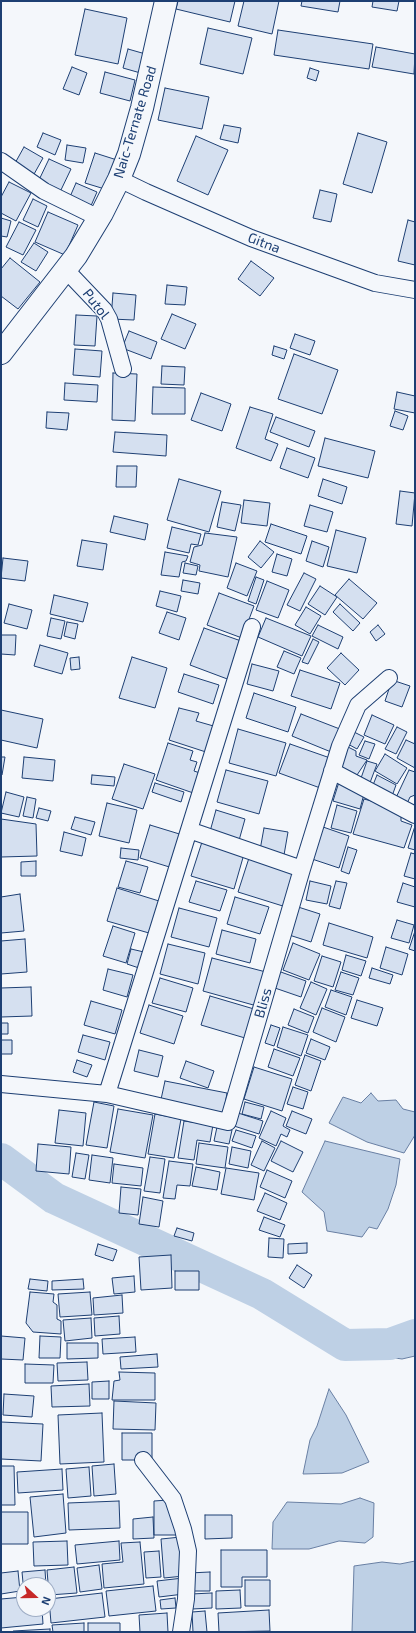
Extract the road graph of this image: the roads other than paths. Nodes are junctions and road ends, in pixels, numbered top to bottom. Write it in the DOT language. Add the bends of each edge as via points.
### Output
graph roads {
  1 [pos="166,1"];
  2 [pos="1,161"];
  3 [pos="119,179"];
  4 [pos="99,218"];
  5 [pos="65,269"];
  6 [pos="415,290"];
  7 [pos="1,353"];
  8 [pos="123,369"];
  9 [pos="252,627"];
  10 [pos="389,678"];
  11 [pos="332,771"];
  12 [pos="415,815"];
  13 [pos="189,830"];
  14 [pos="302,868"];
  15 [pos="1,1084"];
  16 [pos="107,1094"];
  17 [pos="143,1460"];
  18 [pos="181,1632"];
  1 -- 3 [label="main road, Naic-Ternate Road" via="142,108"];
  2 -- 4 [label="street" via="44,191"];
  3 -- 4 [label="main road, Naic-Ternate Road"];
  3 -- 6 [label="street, Gitna" via="251,238 375,283"];
  4 -- 5 [label="main road, Naic-Ternate Road"];
  5 -- 7 [label="main road, Naic-Ternate Road"];
  5 -- 8 [label="street, Putol" via="104,310 109,319"];
  9 -- 13 [label="street"];
  10 -- 11 [label="street, Bliss" via="358,705"];
  11 -- 12 [label="street"];
  11 -- 14 [label="street, Bliss"];
  13 -- 14 [label="street"];
  13 -- 16 [label="street"];
  14 -- 16 [label="street, Bliss" via="228,1122"];
  15 -- 16 [label="street, Bliss"];
  17 -- 18 [label="street" via="173,1499 188,1551 186,1599"];
}
